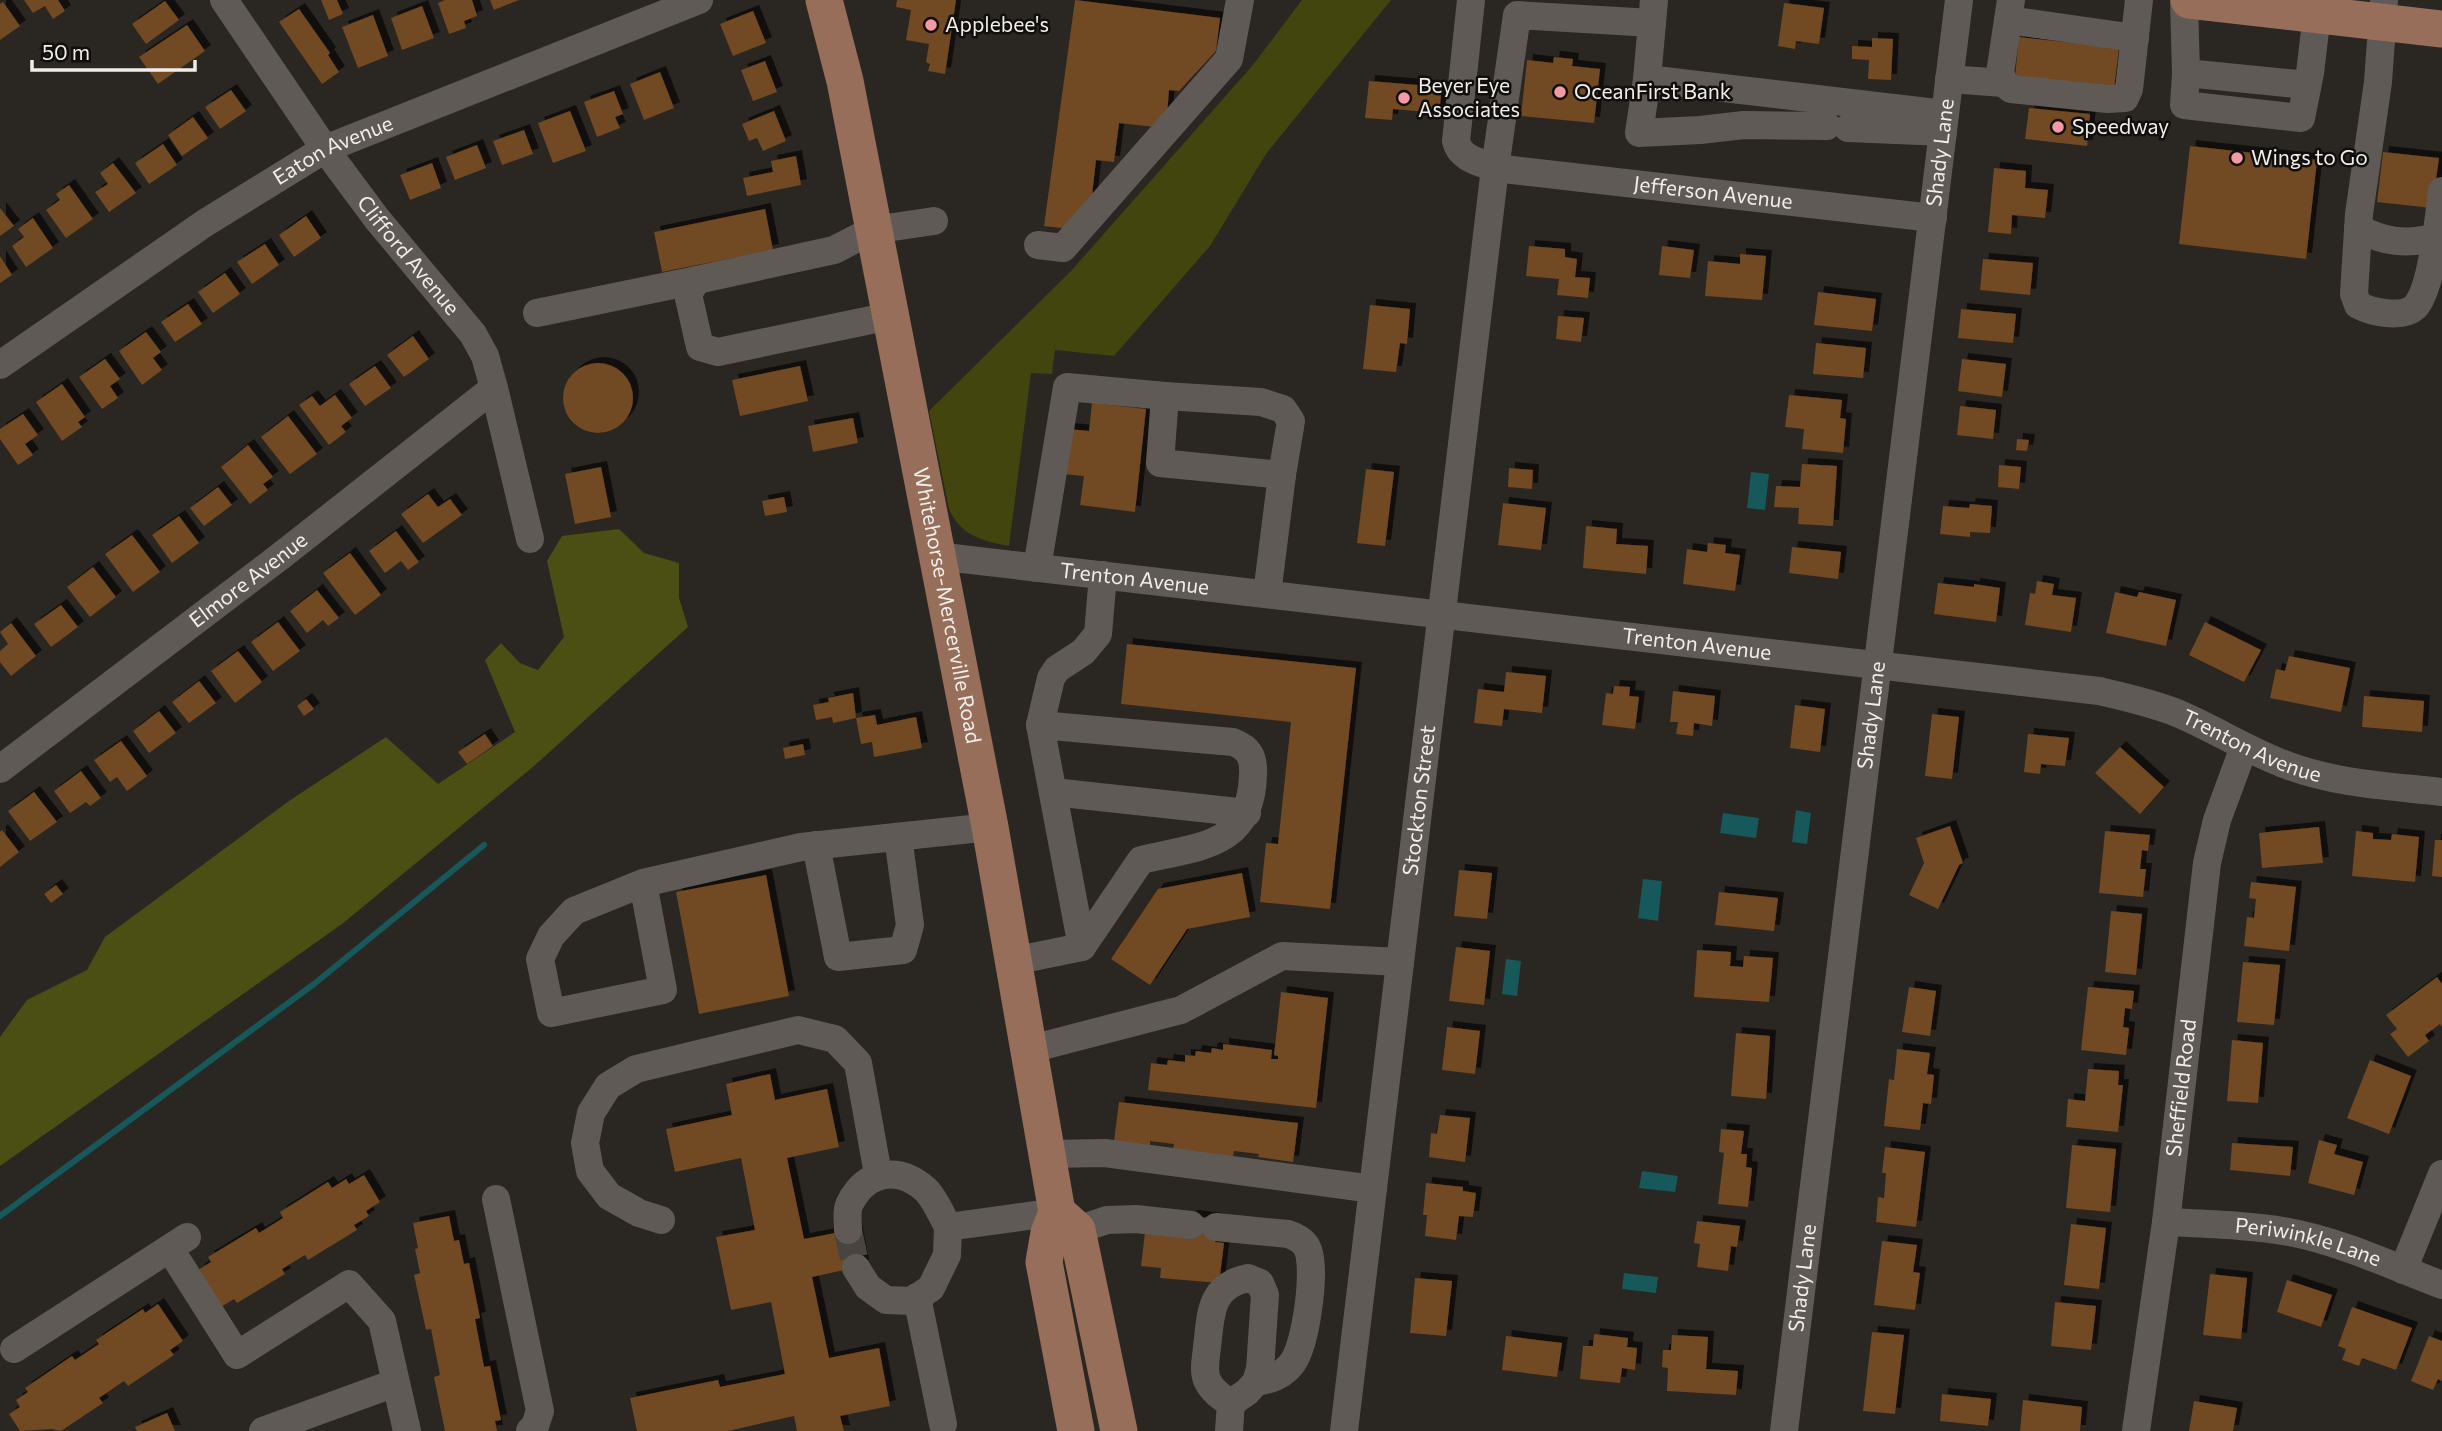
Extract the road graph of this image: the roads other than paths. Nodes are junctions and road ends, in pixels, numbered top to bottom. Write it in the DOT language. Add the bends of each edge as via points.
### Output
graph roads {
  1 [pos="224,0"];
  2 [pos="699,0"];
  3 [pos="824,0"];
  4 [pos="1240,0"];
  5 [pos="1471,0"];
  6 [pos="1959,0"];
  7 [pos="2139,0"];
  8 [pos="2187,0"];
  9 [pos="2010,10"];
  10 [pos="2382,11"];
  11 [pos="1653,12"];
  12 [pos="2317,14"];
  13 [pos="2442,29"];
  14 [pos="2135,38"];
  15 [pos="1647,79"];
  16 [pos="1950,79"];
  17 [pos="2004,83"];
  18 [pos="1944,123"];
  19 [pos="325,149"];
  20 [pos="1496,168"];
  21 [pos="2442,191"];
  22 [pos="1933,218"];
  23 [pos="934,221"];
  24 [pos="2358,228"];
  25 [pos="873,230"];
  26 [pos="2435,238"];
  27 [pos="1038,245"];
  28 [pos="698,280"];
  29 [pos="537,313"];
  30 [pos="890,316"];
  31 [pos="0,365"];
  32 [pos="494,388"];
  33 [pos="1165,396"];
  34 [pos="1282,475"];
  35 [pos="530,539"];
  36 [pos="936,556"];
  37 [pos="1037,568"];
  38 [pos="1103,575"];
  39 [pos="1267,594"];
  40 [pos="1442,615"];
  41 [pos="1878,665"];
  42 [pos="1040,725"];
  43 [pos="2244,747"];
  44 [pos="0,769"];
  45 [pos="1053,792"];
  46 [pos="2442,792"];
  47 [pos="1247,813"];
  48 [pos="989,827"];
  49 [pos="898,837"];
  50 [pos="816,845"];
  51 [pos="643,883"];
  52 [pos="1082,947"];
  53 [pos="1013,961"];
  54 [pos="1400,962"];
  55 [pos="1027,1049"];
  56 [pos="1046,1154"];
  57 [pos="878,1174"];
  58 [pos="2442,1174"];
  59 [pos="1373,1189"];
  60 [pos="496,1199"];
  61 [pos="661,1220"];
  62 [pos="1067,1221"];
  63 [pos="2166,1222"];
  64 [pos="948,1227"];
  65 [pos="848,1230"];
  66 [pos="856,1268"];
  67 [pos="2403,1270"];
  68 [pos="2442,1286"];
  69 [pos="917,1297"];
  70 [pos="14,1349"];
  71 [pos="1256,1382"];
  72 [pos="395,1383"];
  73 [pos="1231,1403"];
  74 [pos="943,1424"];
  75 [pos="263,1431"];
  76 [pos="407,1431"];
  77 [pos="530,1431"];
  78 [pos="1076,1431"];
  79 [pos="1119,1431"];
  80 [pos="1228,1431"];
  81 [pos="1344,1431"];
  82 [pos="1784,1431"];
  83 [pos="2136,1431"];
  1 -- 19 [label="street, Clifford Avenue"];
  2 -- 19 [label="street, Eaton Avenue"];
  3 -- 25 [label="main road, Whitehorse-Mercerville Road" via="845,81"];
  4 -- 27 [label="street" via="1229,59 1063,248"];
  5 -- 20 [label="street, Jefferson Avenue" via="1456,141 1462,153"];
  6 -- 16 [label="street, Shady Lane"];
  7 -- 14 [label="street"];
  8 -- 12 [label="main road"];
  8 -- 12 [label="street" via="2186,73 2307,85"];
  9 -- 14 [label="street"];
  9 -- 17 [label="street" via="2000,73"];
  10 -- 12 [label="main road"];
  10 -- 13 [label="main road"];
  10 -- 24 [label="street" via="2378,82"];
  11 -- 15 [label="street"];
  11 -- 20 [label="street, Stockton Street" via="1517,15"];
  14 -- 17 [label="street" via="2126,98 2011,89"];
  15 -- 18 [label="street"];
  15 -- 18 [label="street" via="1639,133 1754,125"];
  16 -- 17 [label="street"];
  16 -- 18 [label="street, Shady Lane"];
  18 -- 22 [label="street, Shady Lane"];
  19 -- 31 [label="street, Eaton Avenue" via="205,223"];
  19 -- 32 [label="street, Clifford Avenue" via="473,334"];
  20 -- 22 [label="street, Jefferson Avenue"];
  20 -- 40 [label="street, Stockton Street"];
  21 -- 26 [label="street"];
  22 -- 41 [label="street, Shady Lane"];
  23 -- 25 [label="street"];
  24 -- 26 [label="street" via="2374,237 2412,243"];
  24 -- 26 [label="street" via="2354,294 2358,305 2368,310 2397,313 2413,309 2424,295"];
  25 -- 28 [label="street" via="834,250"];
  25 -- 30 [label="main road, Whitehorse-Mercerville Road"];
  28 -- 29 [label="street"];
  28 -- 30 [label="street" via="688,294 700,347 718,352"];
  30 -- 36 [label="main road, Whitehorse-Mercerville Road"];
  32 -- 35 [label="street, Clifford Avenue"];
  32 -- 44 [label="street, Elmore Avenue"];
  33 -- 34 [label="street" via="1261,402 1283,409 1291,421"];
  33 -- 34 [label="street" via="1160,463"];
  33 -- 37 [label="street" via="1067,387"];
  34 -- 39 [label="street"];
  36 -- 37 [label="street, Trenton Avenue"];
  36 -- 48 [label="main road, Whitehorse-Mercerville Road"];
  37 -- 38 [label="street, Trenton Avenue"];
  38 -- 39 [label="street, Trenton Avenue"];
  38 -- 42 [label="street" via="1098,634 1051,678"];
  39 -- 40 [label="street, Trenton Avenue"];
  40 -- 41 [label="street, Trenton Avenue"];
  40 -- 54 [label="street, Stockton Street"];
  41 -- 43 [label="street, Trenton Avenue" via="2099,691 2177,713"];
  41 -- 82 [label="street, Shady Lane"];
  42 -- 45 [label="street"];
  42 -- 47 [label="street" via="1245,746 1254,770"];
  43 -- 46 [label="street, Trenton Avenue" via="2331,778"];
  43 -- 63 [label="street, Sheffield Road" via="2223,800 2207,863"];
  45 -- 47 [label="street"];
  45 -- 52 [label="street"];
  47 -- 52 [label="street" via="1214,843 1141,860"];
  48 -- 49 [label="street"];
  48 -- 53 [label="main road, Whitehorse-Mercerville Road"];
  49 -- 50 [label="street"];
  49 -- 50 [label="street" via="910,925 903,950 838,957"];
  50 -- 51 [label="street"];
  51 -- 51 [label="street" via="575,911 551,936 540,959 551,1013 663,990"];
  52 -- 53 [label="street"];
  53 -- 55 [label="main road, Whitehorse-Mercerville Road"];
  54 -- 55 [label="street" via="1282,956 1181,1010"];
  54 -- 59 [label="street, Stockton Street"];
  55 -- 56 [label="main road, Whitehorse-Mercerville Road"];
  56 -- 59 [label="street" via="1105,1153"];
  56 -- 62 [label="main road, Whitehorse-Mercerville Road"];
  57 -- 61 [label="street" via="858,1063 835,1039 798,1030 636,1069 608,1086 591,1113 585,1143 590,1171 609,1196"];
  57 -- 64 [label="street" via="903,1175 926,1190"];
  57 -- 65 [label="street" via="848,1206"];
  58 -- 67 [label="street"];
  59 -- 81 [label="street, Stockton Street"];
  60 -- 77 [label="street" via="540,1411"];
  62 -- 64 [label="street"];
  62 -- 71 [label="street" via="1136,1219 1299,1238 1308,1248 1311,1269 1303,1335 1294,1360 1282,1373"];
  62 -- 78 [label="main road, Whitehorse-Mercerville Road" via="1049,1233 1044,1262"];
  62 -- 79 [label="main road, Whitehorse-Mercerville Road"];
  63 -- 67 [label="street, Periwinkle Lane" via="2291,1233 2339,1245"];
  63 -- 83 [label="street, Sheffield Road"];
  64 -- 69 [label="street" via="947,1255 931,1288"];
  66 -- 69 [label="street" via="869,1287 886,1300"];
  67 -- 68 [label="street, Periwinkle Lane"];
  69 -- 74 [label="street"];
  70 -- 72 [label="street" via="178,1243 237,1355 349,1284 382,1321"];
  71 -- 73 [label="street"];
  71 -- 73 [label="street" via="1265,1295 1260,1283 1248,1278 1228,1286 1212,1308 1204,1372 1216,1392"];
  72 -- 75 [label="street"];
  72 -- 76 [label="street"];
  73 -- 80 [label="street"];
}
